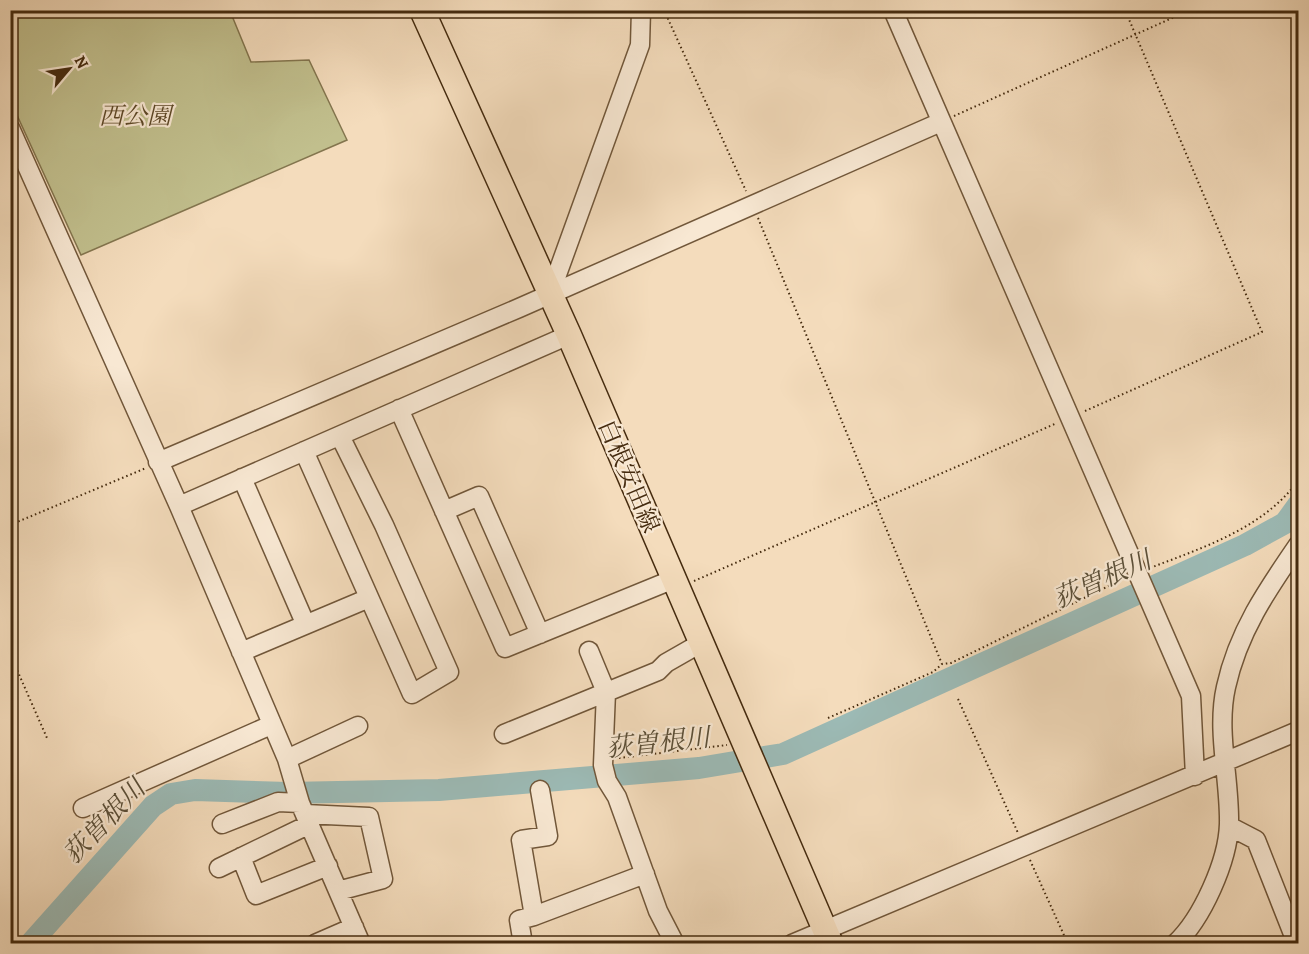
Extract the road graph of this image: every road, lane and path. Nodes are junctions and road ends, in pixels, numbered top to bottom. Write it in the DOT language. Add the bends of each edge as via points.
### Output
graph roads {
  1 [pos="422,10"];
  2 [pos="641,10"];
  3 [pos="664,10"];
  4 [pos="893,10"];
  5 [pos="1125,10"];
  6 [pos="1190,10"];
  7 [pos="1135,34"];
  8 [pos="941,122"];
  9 [pos="10,128"];
  10 [pos="752,204"];
  11 [pos="550,294"];
  12 [pos="568,335"];
  13 [pos="399,409"];
  14 [pos="1070,418"];
  15 [pos="340,436"];
  16 [pos="304,451"];
  17 [pos="159,462"];
  18 [pos="242,478"];
  19 [pos="1299,481"];
  20 [pos="876,501"];
  21 [pos="179,506"];
  22 [pos="444,511"];
  23 [pos="10,525"];
  24 [pos="1299,545"];
  25 [pos="1139,576"];
  26 [pos="676,584"];
  27 [pos="369,598"];
  28 [pos="305,623"];
  29 [pos="540,634"];
  30 [pos="701,643"];
  31 [pos="589,651"];
  32 [pos="241,652"];
  33 [pos="10,654"];
  34 [pos="942,664"];
  35 [pos="606,692"];
  36 [pos="958,699"];
  37 [pos="828,718"];
  38 [pos="271,725"];
  39 [pos="358,726"];
  40 [pos="1299,731"];
  41 [pos="504,734"];
  42 [pos="47,738"];
  43 [pos="745,743"];
  44 [pos="287,759"];
  45 [pos="1225,763"];
  46 [pos="604,769"];
  47 [pos="1195,776"];
  48 [pos="540,790"];
  49 [pos="83,808"];
  50 [pos="305,814"];
  51 [pos="222,824"];
  52 [pos="1229,826"];
  53 [pos="1024,847"];
  54 [pos="242,857"];
  55 [pos="328,866"];
  56 [pos="219,868"];
  57 [pos="645,874"];
  58 [pos="338,891"];
  59 [pos="534,916"];
  60 [pos="357,935"];
  61 [pos="828,937"];
  62 [pos="315,944"];
  63 [pos="524,944"];
  64 [pos="675,944"];
  65 [pos="792,944"];
  66 [pos="1068,944"];
  67 [pos="1175,944"];
  68 [pos="1297,944"];
  1 -- 11 [label="main road, 白根安田線"];
  2 -- 11 [label="street" via="640,45"];
  3 -- 10 [label="path"];
  4 -- 8 [label="street"];
  5 -- 7 [label="path"];
  6 -- 7 [label="path"];
  7 -- 8 [label="path"];
  7 -- 14 [label="path" via="1262,332"];
  8 -- 10 [label="street"];
  8 -- 14 [label="street"];
  9 -- 17 [label="street"];
  10 -- 11 [label="street"];
  10 -- 20 [label="path"];
  11 -- 12 [label="main road, 白根安田線"];
  11 -- 17 [label="street"];
  12 -- 13 [label="street"];
  12 -- 26 [label="main road, 白根安田線"];
  13 -- 15 [label="street"];
  13 -- 22 [label="street"];
  14 -- 20 [label="path"];
  14 -- 25 [label="street"];
  15 -- 16 [label="street"];
  15 -- 27 [label="street" via="449,672 412,694"];
  16 -- 18 [label="street"];
  16 -- 27 [label="street"];
  17 -- 21 [label="street"];
  17 -- 23 [label="path"];
  18 -- 21 [label="street"];
  18 -- 28 [label="street"];
  19 -- 25 [label="path" via="1247,527"];
  20 -- 26 [label="path"];
  20 -- 34 [label="path"];
  21 -- 32 [label="street"];
  22 -- 29 [label="street" via="505,648"];
  22 -- 29 [label="street" via="479,496"];
  24 -- 45 [label="street" via="1259,602 1239,641 1226,689"];
  25 -- 34 [label="path"];
  25 -- 47 [label="street" via="1191,696"];
  26 -- 29 [label="street"];
  26 -- 30 [label="main road, 白根安田線"];
  27 -- 28 [label="street"];
  28 -- 32 [label="street"];
  30 -- 35 [label="street" via="658,671"];
  30 -- 43 [label="main road, 白根安田線"];
  31 -- 35 [label="street"];
  32 -- 38 [label="street"];
  33 -- 42 [label="path"];
  34 -- 37 [label="path" via="933,672"];
  35 -- 41 [label="street"];
  35 -- 46 [label="street"];
  36 -- 53 [label="path"];
  38 -- 44 [label="street"];
  38 -- 49 [label="street"];
  39 -- 44 [label="street"];
  40 -- 45 [label="street"];
  43 -- 46 [label="path"];
  43 -- 61 [label="main road, 白根安田線"];
  44 -- 50 [label="street"];
  45 -- 47 [label="street"];
  45 -- 52 [label="street"];
  46 -- 57 [label="street"];
  47 -- 53 [label="street"];
  48 -- 59 [label="street" via="548,836 521,840"];
  50 -- 51 [label="street" via="278,802"];
  50 -- 54 [label="street"];
  50 -- 55 [label="street"];
  50 -- 58 [label="street" via="369,817 383,879"];
  52 -- 67 [label="street" via="1205,903"];
  52 -- 68 [label="street" via="1256,840"];
  53 -- 61 [label="street"];
  53 -- 66 [label="path"];
  54 -- 55 [label="street" via="256,895"];
  54 -- 56 [label="street"];
  55 -- 58 [label="street"];
  57 -- 59 [label="street"];
  57 -- 64 [label="street"];
  58 -- 60 [label="street"];
  59 -- 63 [label="street" via="519,920"];
  60 -- 62 [label="street"];
  61 -- 65 [label="street"];
}
